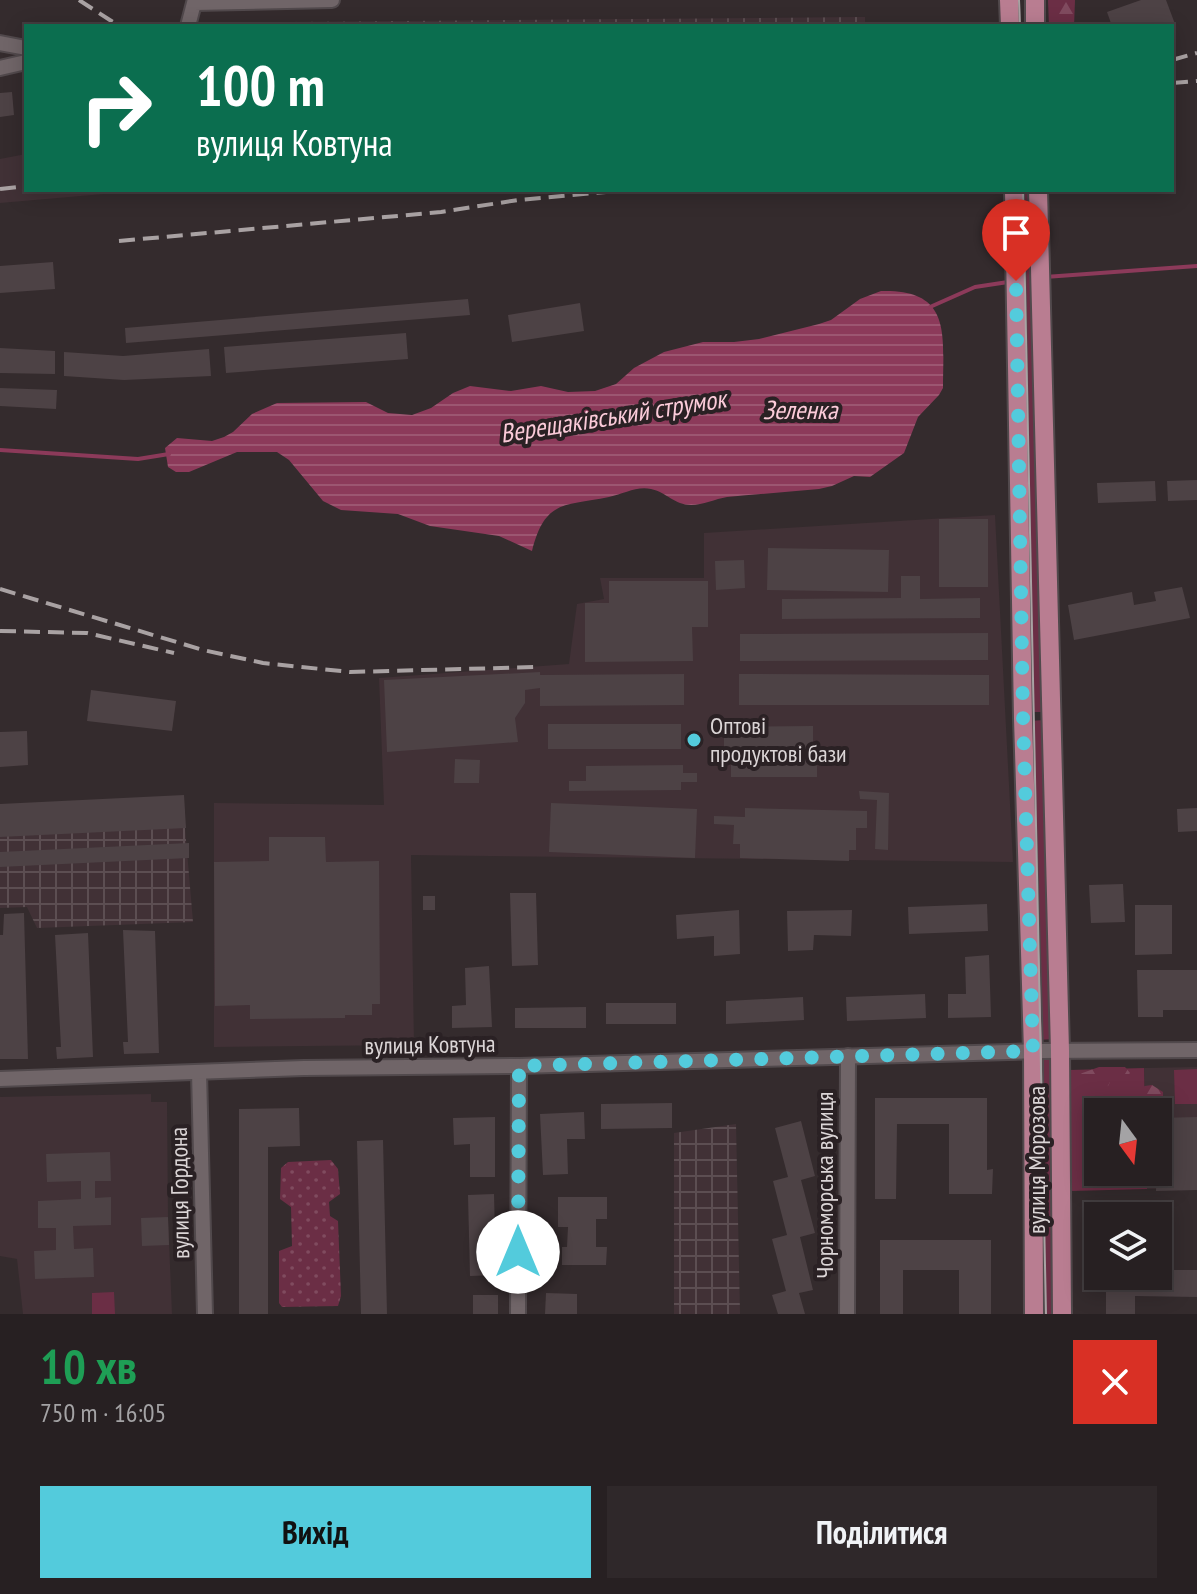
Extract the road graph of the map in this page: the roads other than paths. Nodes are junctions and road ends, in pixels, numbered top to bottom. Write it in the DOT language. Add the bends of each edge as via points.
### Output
graph roads {
  1 [pos="332,0"];
  2 [pos="1009,0"];
  3 [pos="1035,0"];
  4 [pos="189,24"];
  5 [pos="1010,24"];
  6 [pos="1035,24"];
  7 [pos="0,43"];
  8 [pos="24,48"];
  9 [pos="24,62"];
  10 [pos="0,68"];
  11 [pos="1014,192"];
  12 [pos="1038,192"];
  13 [pos="1197,1050"];
  14 [pos="1033,1051"];
  15 [pos="1060,1051"];
  16 [pos="848,1056"];
  17 [pos="519,1066"];
  18 [pos="199,1072"];
  19 [pos="0,1079"];
  20 [pos="205,1314"];
  21 [pos="518,1314"];
  22 [pos="847,1314"];
  23 [pos="1034,1314"];
  24 [pos="1062,1314"];
  1 -- 4 [label="street" via="194,3"];
  2 -- 5 [label="main road"];
  3 -- 6 [label="main road"];
  7 -- 8 [label="street"];
  9 -- 10 [label="street"];
  11 -- 14 [label="main road, вулиця Морозова"];
  12 -- 15 [label="main road, вулиця Морозова"];
  13 -- 15 [label="street, вулиця Ковтуна"];
  14 -- 15 [label="street, вулиця Ковтуна"];
  14 -- 16 [label="street, вулиця Ковтуна"];
  14 -- 23 [label="main road, вулиця Морозова"];
  15 -- 24 [label="main road, вулиця Морозова"];
  16 -- 17 [label="street, вулиця Ковтуна"];
  16 -- 22 [label="street, Чорноморська вулиця"];
  17 -- 18 [label="street, вулиця Ковтуна"];
  17 -- 21 [label="street"];
  18 -- 19 [label="street, вулиця Ковтуна"];
  18 -- 20 [label="street, вулиця Гордона"];
}
